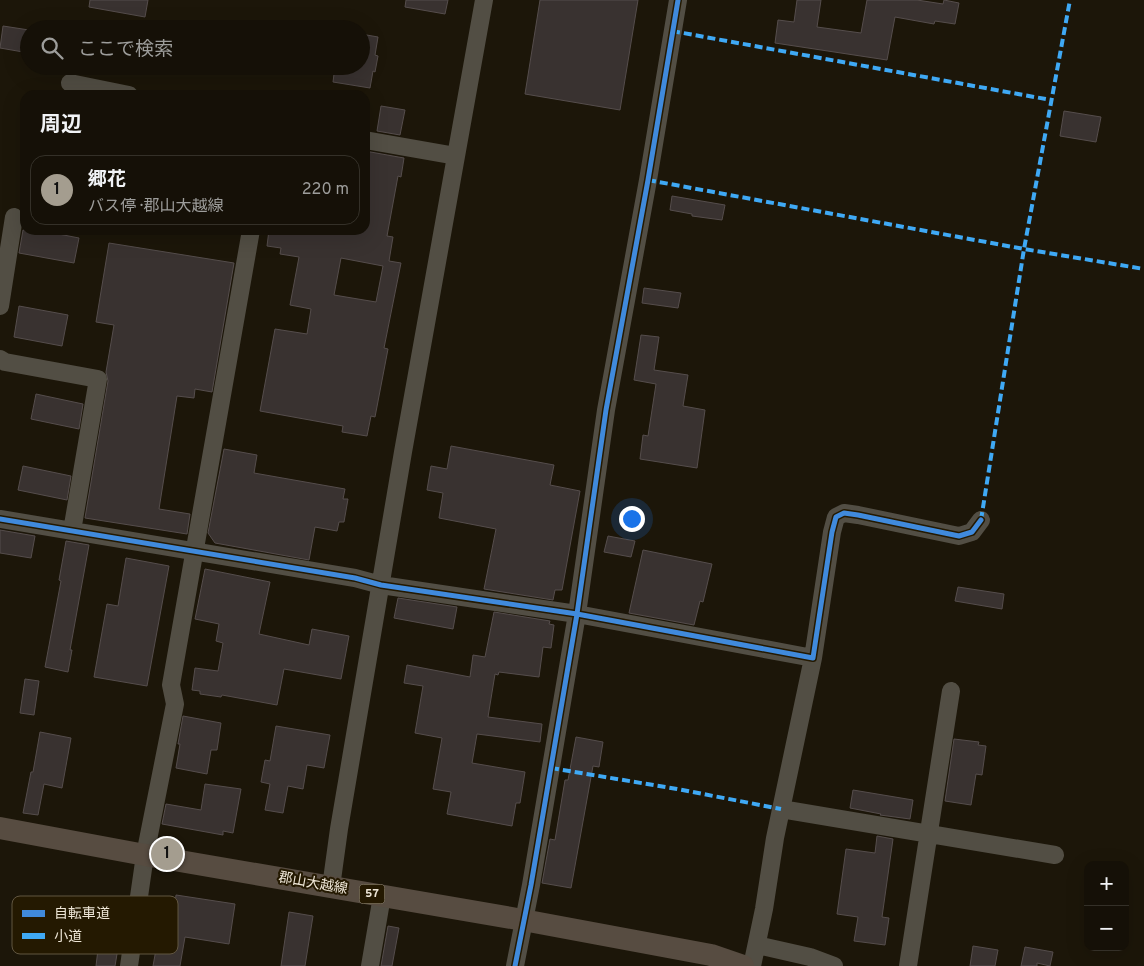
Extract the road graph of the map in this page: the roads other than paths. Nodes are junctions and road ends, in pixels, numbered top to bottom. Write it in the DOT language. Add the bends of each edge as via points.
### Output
graph roads {
  1 [pos="484,0"];
  2 [pos="678,0"];
  3 [pos="70,83"];
  4 [pos="104,90"];
  5 [pos="370,141"];
  6 [pos="456,156"];
  7 [pos="14,217"];
  8 [pos="250,235"];
  9 [pos="0,306"];
  10 [pos="0,359"];
  11 [pos="0,519"];
  12 [pos="981,520"];
  13 [pos="72,531"];
  14 [pos="196,551"];
  15 [pos="381,585"];
  16 [pos="576,614"];
  17 [pos="813,658"];
  18 [pos="951,690"];
  19 [pos="781,810"];
  20 [pos="0,828"];
  21 [pos="928,834"];
  22 [pos="145,855"];
  23 [pos="1055,855"];
  24 [pos="330,886"];
  25 [pos="139,896"];
  26 [pos="382,896"];
  27 [pos="523,920"];
  28 [pos="756,945"];
  29 [pos="370,966"];
  30 [pos="515,966"];
  31 [pos="743,966"];
  32 [pos="752,966"];
  33 [pos="834,966"];
  34 [pos="908,966"];
  1 -- 6 [label="street"];
  2 -- 16 [label="street" via="606,410"];
  3 -- 4 [label="street"];
  5 -- 6 [label="street"];
  6 -- 15 [label="street"];
  7 -- 9 [label="street"];
  8 -- 14 [label="street"];
  10 -- 13 [label="street" via="98,379"];
  11 -- 13 [label="street"];
  12 -- 17 [label="street" via="972,532 959,536 858,514 844,513 836,517"];
  13 -- 14 [label="street"];
  14 -- 15 [label="street"];
  14 -- 22 [label="street" via="172,684 175,704"];
  15 -- 16 [label="street"];
  15 -- 24 [label="street"];
  16 -- 17 [label="street"];
  16 -- 27 [label="street"];
  17 -- 19 [label="street"];
  18 -- 21 [label="street"];
  19 -- 21 [label="street"];
  19 -- 28 [label="street"];
  20 -- 22 [label="main road, 郡山大越線 / 57"];
  21 -- 23 [label="street"];
  21 -- 34 [label="street"];
  22 -- 24 [label="main road, 郡山大越線 / 57"];
  22 -- 25 [label="street"];
  24 -- 26 [label="main road, 郡山大越線 / 57"];
  26 -- 27 [label="main road, 郡山大越線 / 57"];
  26 -- 29 [label="street"];
  27 -- 30 [label="street"];
  27 -- 31 [label="main road, 郡山大越線 / 57" via="711,955"];
  28 -- 32 [label="street"];
  28 -- 33 [label="street"];
}
